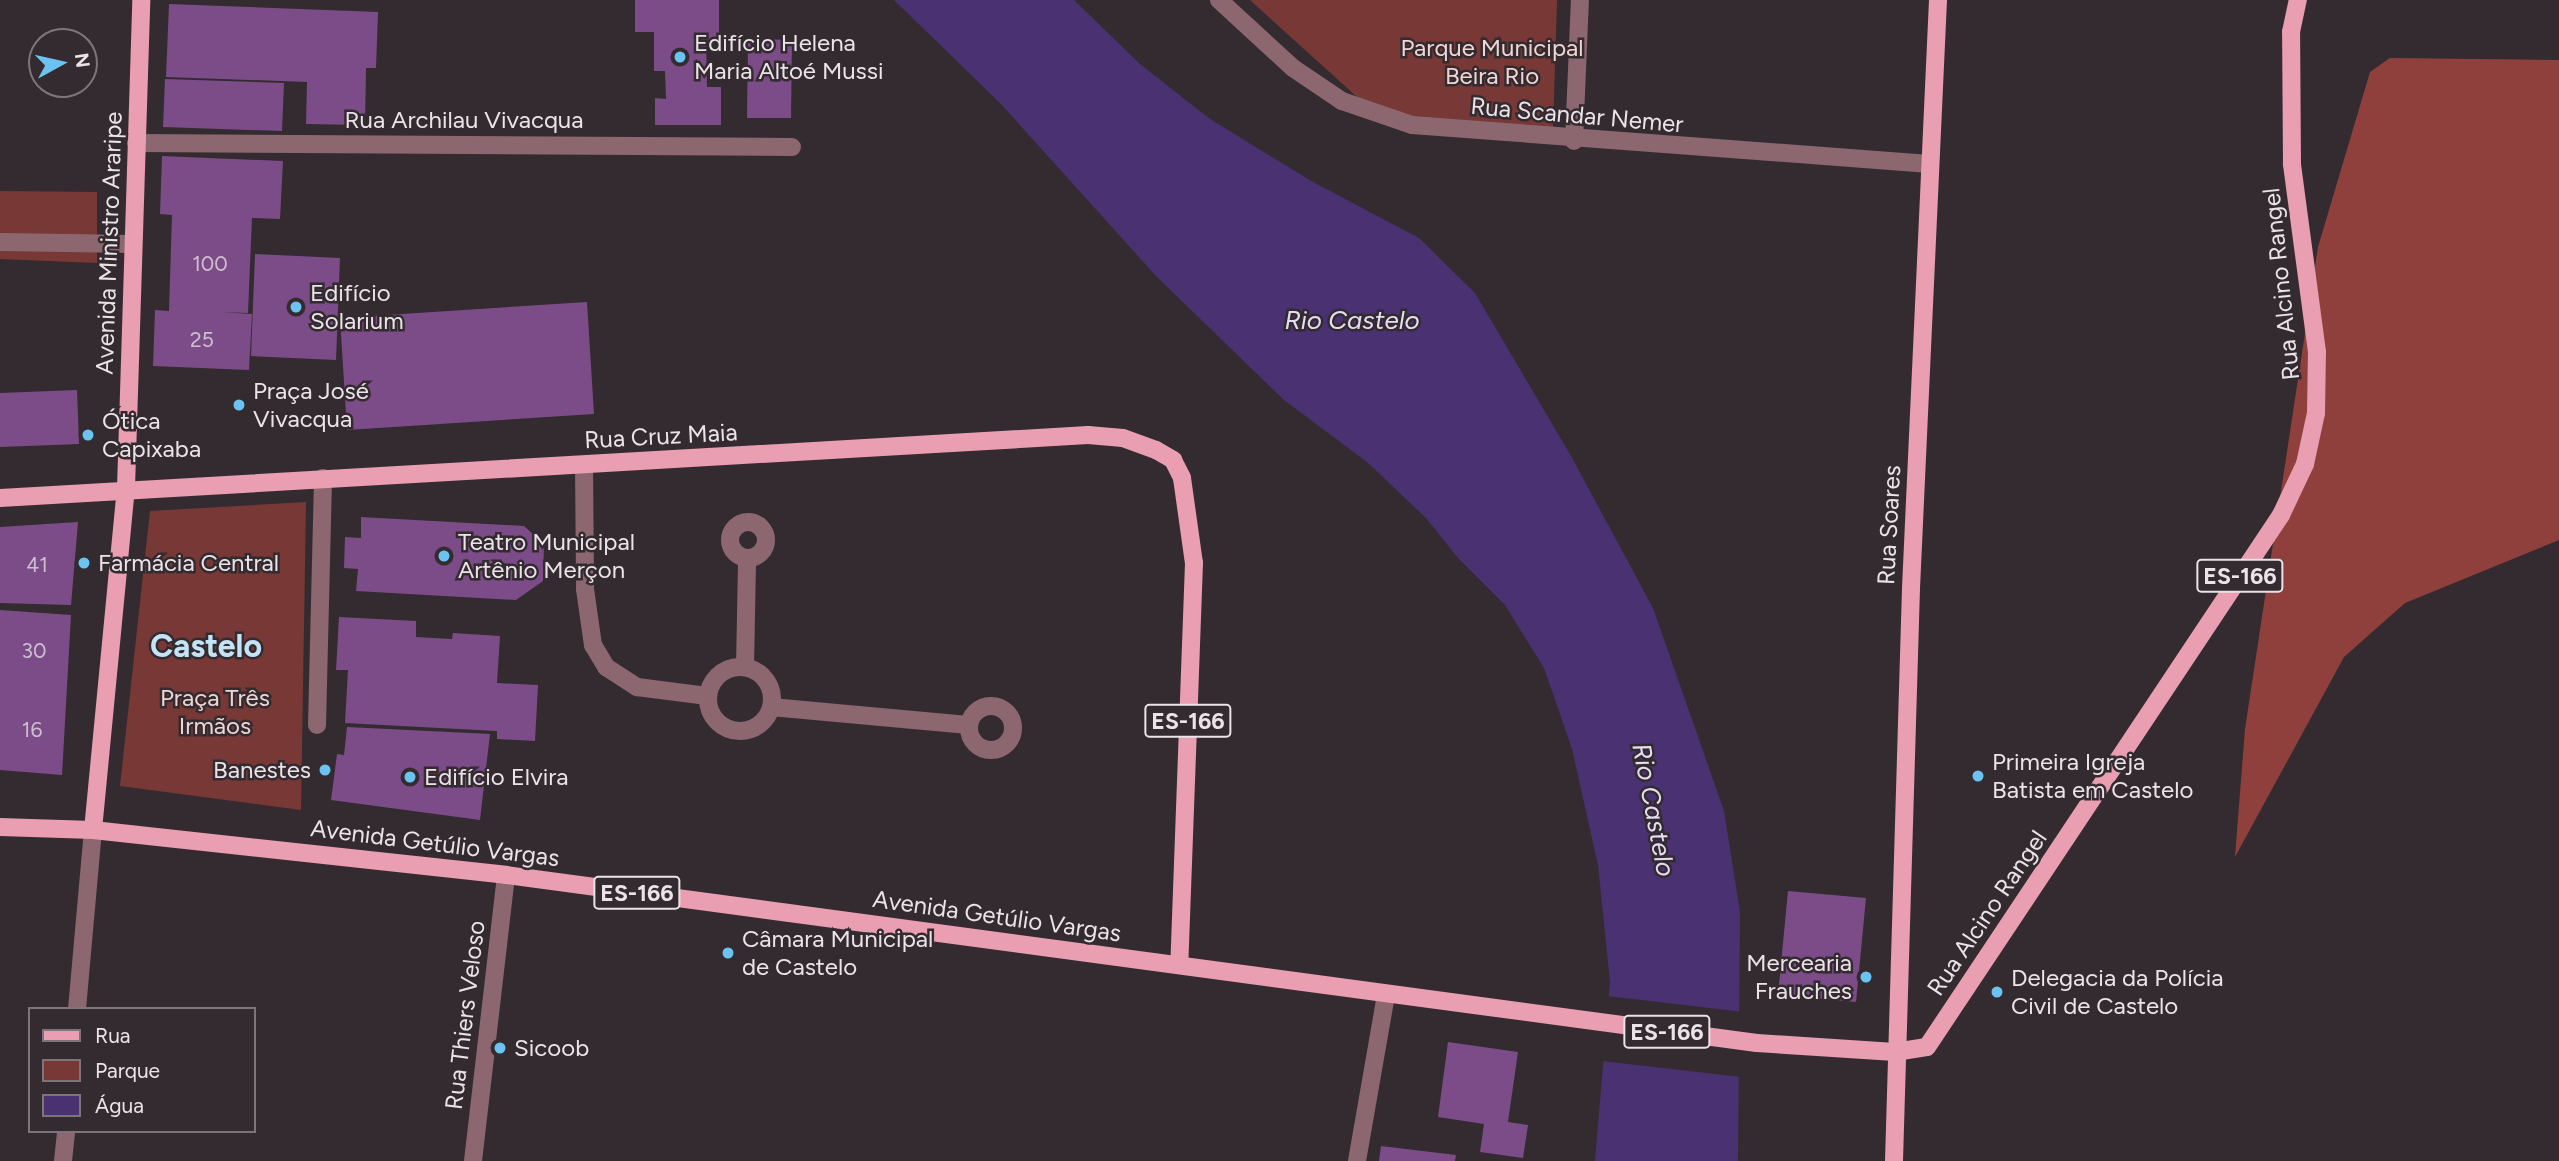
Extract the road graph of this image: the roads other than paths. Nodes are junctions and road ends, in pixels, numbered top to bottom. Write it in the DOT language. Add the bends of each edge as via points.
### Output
graph roads {
  1 [pos="141,0"];
  2 [pos="1219,0"];
  3 [pos="1580,0"];
  4 [pos="1938,0"];
  5 [pos="2298,0"];
  6 [pos="1574,141"];
  7 [pos="136,143"];
  8 [pos="792,147"];
  9 [pos="1930,164"];
  10 [pos="0,242"];
  11 [pos="133,244"];
  12 [pos="584,465"];
  13 [pos="323,478"];
  14 [pos="126,488"];
  15 [pos="0,498"];
  16 [pos="747,558"];
  17 [pos="745,667"];
  18 [pos="707,696"];
  19 [pos="771,707"];
  20 [pos="317,725"];
  21 [pos="968,725"];
  22 [pos="0,827"];
  23 [pos="93,830"];
  24 [pos="506,875"];
  25 [pos="1179,965"];
  26 [pos="1386,995"];
  27 [pos="77,1007"];
  28 [pos="1895,1052"];
  29 [pos="66,1133"];
  30 [pos="63,1161"];
  31 [pos="473,1161"];
  32 [pos="1357,1161"];
  33 [pos="1894,1161"];
  1 -- 7 [label="main road, Avenida Ministro Araripe"];
  2 -- 6 [label="street, Rua Scandar Nemer" via="1293,68 1342,101 1412,125"];
  3 -- 6 [label="street"];
  4 -- 9 [label="main road, Rua Soares"];
  5 -- 28 [label="main road, Rua Alcino Rangel / ES-166" via="2291,32 2292,164 2318,352 2316,413 2305,464 2281,515 1927,1047"];
  6 -- 9 [label="street, Rua Scandar Nemer"];
  7 -- 8 [label="street, Rua Archilau Vivacqua"];
  7 -- 11 [label="main road, Avenida Ministro Araripe"];
  9 -- 28 [label="main road, Rua Soares"];
  10 -- 11 [label="street"];
  11 -- 14 [label="main road, Avenida Ministro Araripe"];
  12 -- 13 [label="main road, Rua Cruz Maia / ES-166"];
  12 -- 18 [label="street" via="585,589 593,645 606,667 637,687"];
  12 -- 25 [label="main road, Rua Cruz Maia / ES-166" via="1088,435 1123,438 1173,460 1182,478 1194,563"];
  13 -- 14 [label="main road, Rua Cruz Maia / ES-166"];
  13 -- 20 [label="street"];
  14 -- 15 [label="main road, Rua Cruz Maia"];
  14 -- 23 [label="main road"];
  16 -- 17 [label="street"];
  17 -- 18 [label="street" via="716,676"];
  17 -- 19 [label="street" via="755,670 769,686"];
  18 -- 19 [label="street" via="712,717 730,730 751,730 761,724"];
  19 -- 21 [label="street"];
  22 -- 23 [label="main road, ES-166"];
  23 -- 24 [label="main road, Avenida Getúlio Vargas / ES-166"];
  23 -- 27 [label="street"];
  24 -- 25 [label="main road, Avenida Getúlio Vargas / ES-166"];
  24 -- 31 [label="street, Rua Thiers Veloso"];
  25 -- 26 [label="main road, Avenida Getúlio Vargas / ES-166"];
  26 -- 28 [label="main road, Avenida Getúlio Vargas / ES-166" via="1757,1043"];
  26 -- 32 [label="street"];
  28 -- 33 [label="main road, Rua Soares"];
  29 -- 30 [label="street"];
}
